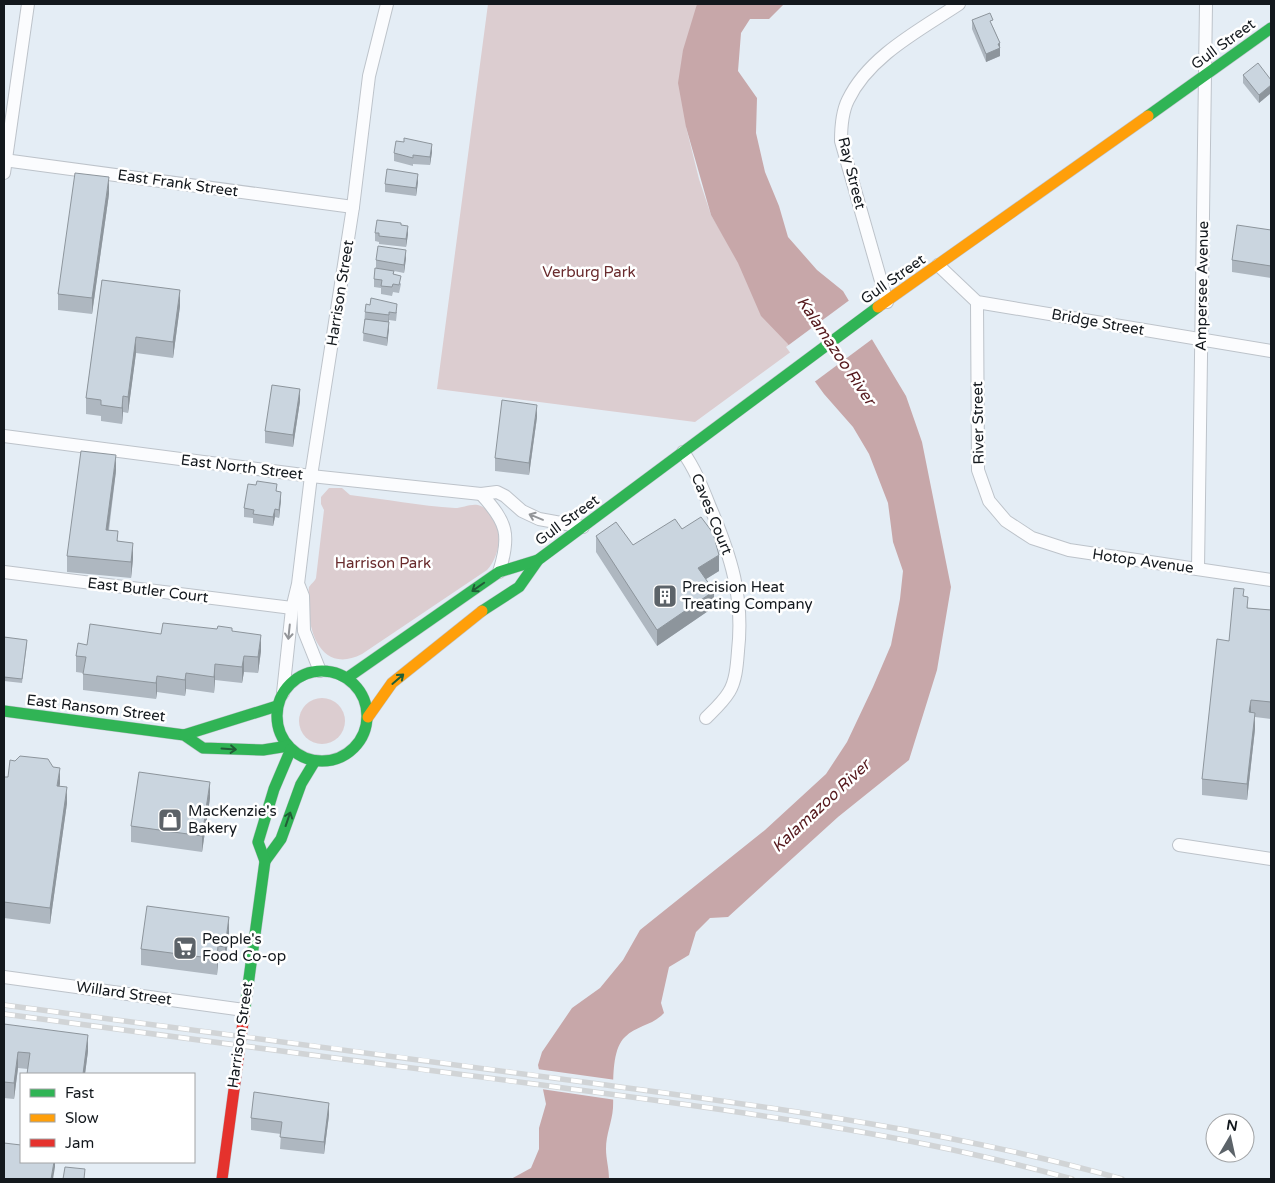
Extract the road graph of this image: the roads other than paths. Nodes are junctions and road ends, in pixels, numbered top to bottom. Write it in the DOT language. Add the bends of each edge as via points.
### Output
graph roads {
  1 [pos="28,4"];
  2 [pos="387,4"];
  3 [pos="959,4"];
  4 [pos="1206,4"];
  5 [pos="1271,28"];
  6 [pos="1205,77"];
  7 [pos="4,164"];
  8 [pos="353,207"];
  9 [pos="938,265"];
  10 [pos="977,302"];
  11 [pos="884,304"];
  12 [pos="1201,340"];
  13 [pos="1271,351"];
  14 [pos="4,436"];
  15 [pos="682,452"];
  16 [pos="312,476"];
  17 [pos="481,494"];
  18 [pos="583,527"];
  19 [pos="1017,530"];
  20 [pos="538,560"];
  21 [pos="1198,569"];
  22 [pos="4,572"];
  23 [pos="499,572"];
  24 [pos="1271,580"];
  25 [pos="298,584"];
  26 [pos="292,608"];
  27 [pos="320,671"];
  28 [pos="347,678"];
  29 [pos="283,693"];
  30 [pos="277,706"];
  31 [pos="4,711"];
  32 [pos="368,717"];
  33 [pos="706,718"];
  34 [pos="184,735"];
  35 [pos="289,748"];
  36 [pos="315,761"];
  37 [pos="1179,844"];
  38 [pos="1271,859"];
  39 [pos="265,861"];
  40 [pos="4,977"];
  41 [pos="244,1010"];
  42 [pos="222,1179"];
  1 -- 7 [label="street"];
  2 -- 8 [label="street, Harrison Street" via="370,76"];
  3 -- 11 [label="street, Ray Street" via="878,61 848,99 841,125 841,141"];
  4 -- 6 [label="street, Ampersee Avenue"];
  5 -- 6 [label="street, Gull Street"];
  6 -- 9 [label="street, Gull Street"];
  6 -- 12 [label="street, Ampersee Avenue"];
  7 -- 8 [label="street, East Frank Street"];
  8 -- 16 [label="street, Harrison Street"];
  9 -- 10 [label="street"];
  9 -- 11 [label="street, Gull Street"];
  10 -- 12 [label="street, Bridge Street"];
  10 -- 19 [label="street, River Street" via="978,470 989,501"];
  11 -- 15 [label="street, Gull Street"];
  12 -- 13 [label="street, Bridge Street"];
  12 -- 21 [label="street, Ampersee Avenue"];
  14 -- 16 [label="street, East North Street"];
  15 -- 18 [label="street, Gull Street"];
  15 -- 33 [label="street, Caves Court" via="693,466 723,537 737,581 739,603 737,667 730,692"];
  16 -- 17 [label="street, East North Street"];
  16 -- 25 [label="street, Harrison Street"];
  18 -- 17 [label="street, East North Street, one-way" via="539,519 522,511 498,492"];
  17 -- 23 [label="street" via="498,512 504,525 507,538"];
  18 -- 20 [label="street, Gull Street"];
  19 -- 21 [label="street, Hotop Avenue" via="1069,550"];
  20 -- 23 [label="street, Gull Street"];
  32 -- 20 [label="street, Gull Street, one-way" via="392,683 467,622 519,587"];
  21 -- 24 [label="street, Hotop Avenue"];
  22 -- 26 [label="street, East Butler Court"];
  23 -- 28 [label="street, Gull Street, one-way"];
  25 -- 26 [label="street, Harrison Street"];
  25 -- 27 [label="street, Harrison Street" via="304,631"];
  26 -- 29 [label="street, Harrison Street, one-way"];
  27 -- 28 [label="street" via="334,672"];
  27 -- 29 [label="street" via="292,681"];
  28 -- 32 [label="street" via="366,702"];
  29 -- 30 [label="street"];
  30 -- 34 [label="street, East Ransom Street"];
  30 -- 35 [label="street" via="276,721"];
  31 -- 34 [label="street, East Ransom Street"];
  32 -- 36 [label="street" via="365,732 357,746 345,756"];
  34 -- 35 [label="street, East Ransom Street, one-way" via="203,748"];
  35 -- 36 [label="street"];
  35 -- 39 [label="street, Harrison Street" via="258,842"];
  39 -- 36 [label="street, Harrison Street, one-way" via="281,839 301,784"];
  37 -- 38 [label="street"];
  39 -- 41 [label="street, Harrison Street"];
  40 -- 41 [label="street, Willard Street"];
  41 -- 42 [label="street, Harrison Street"];
}
